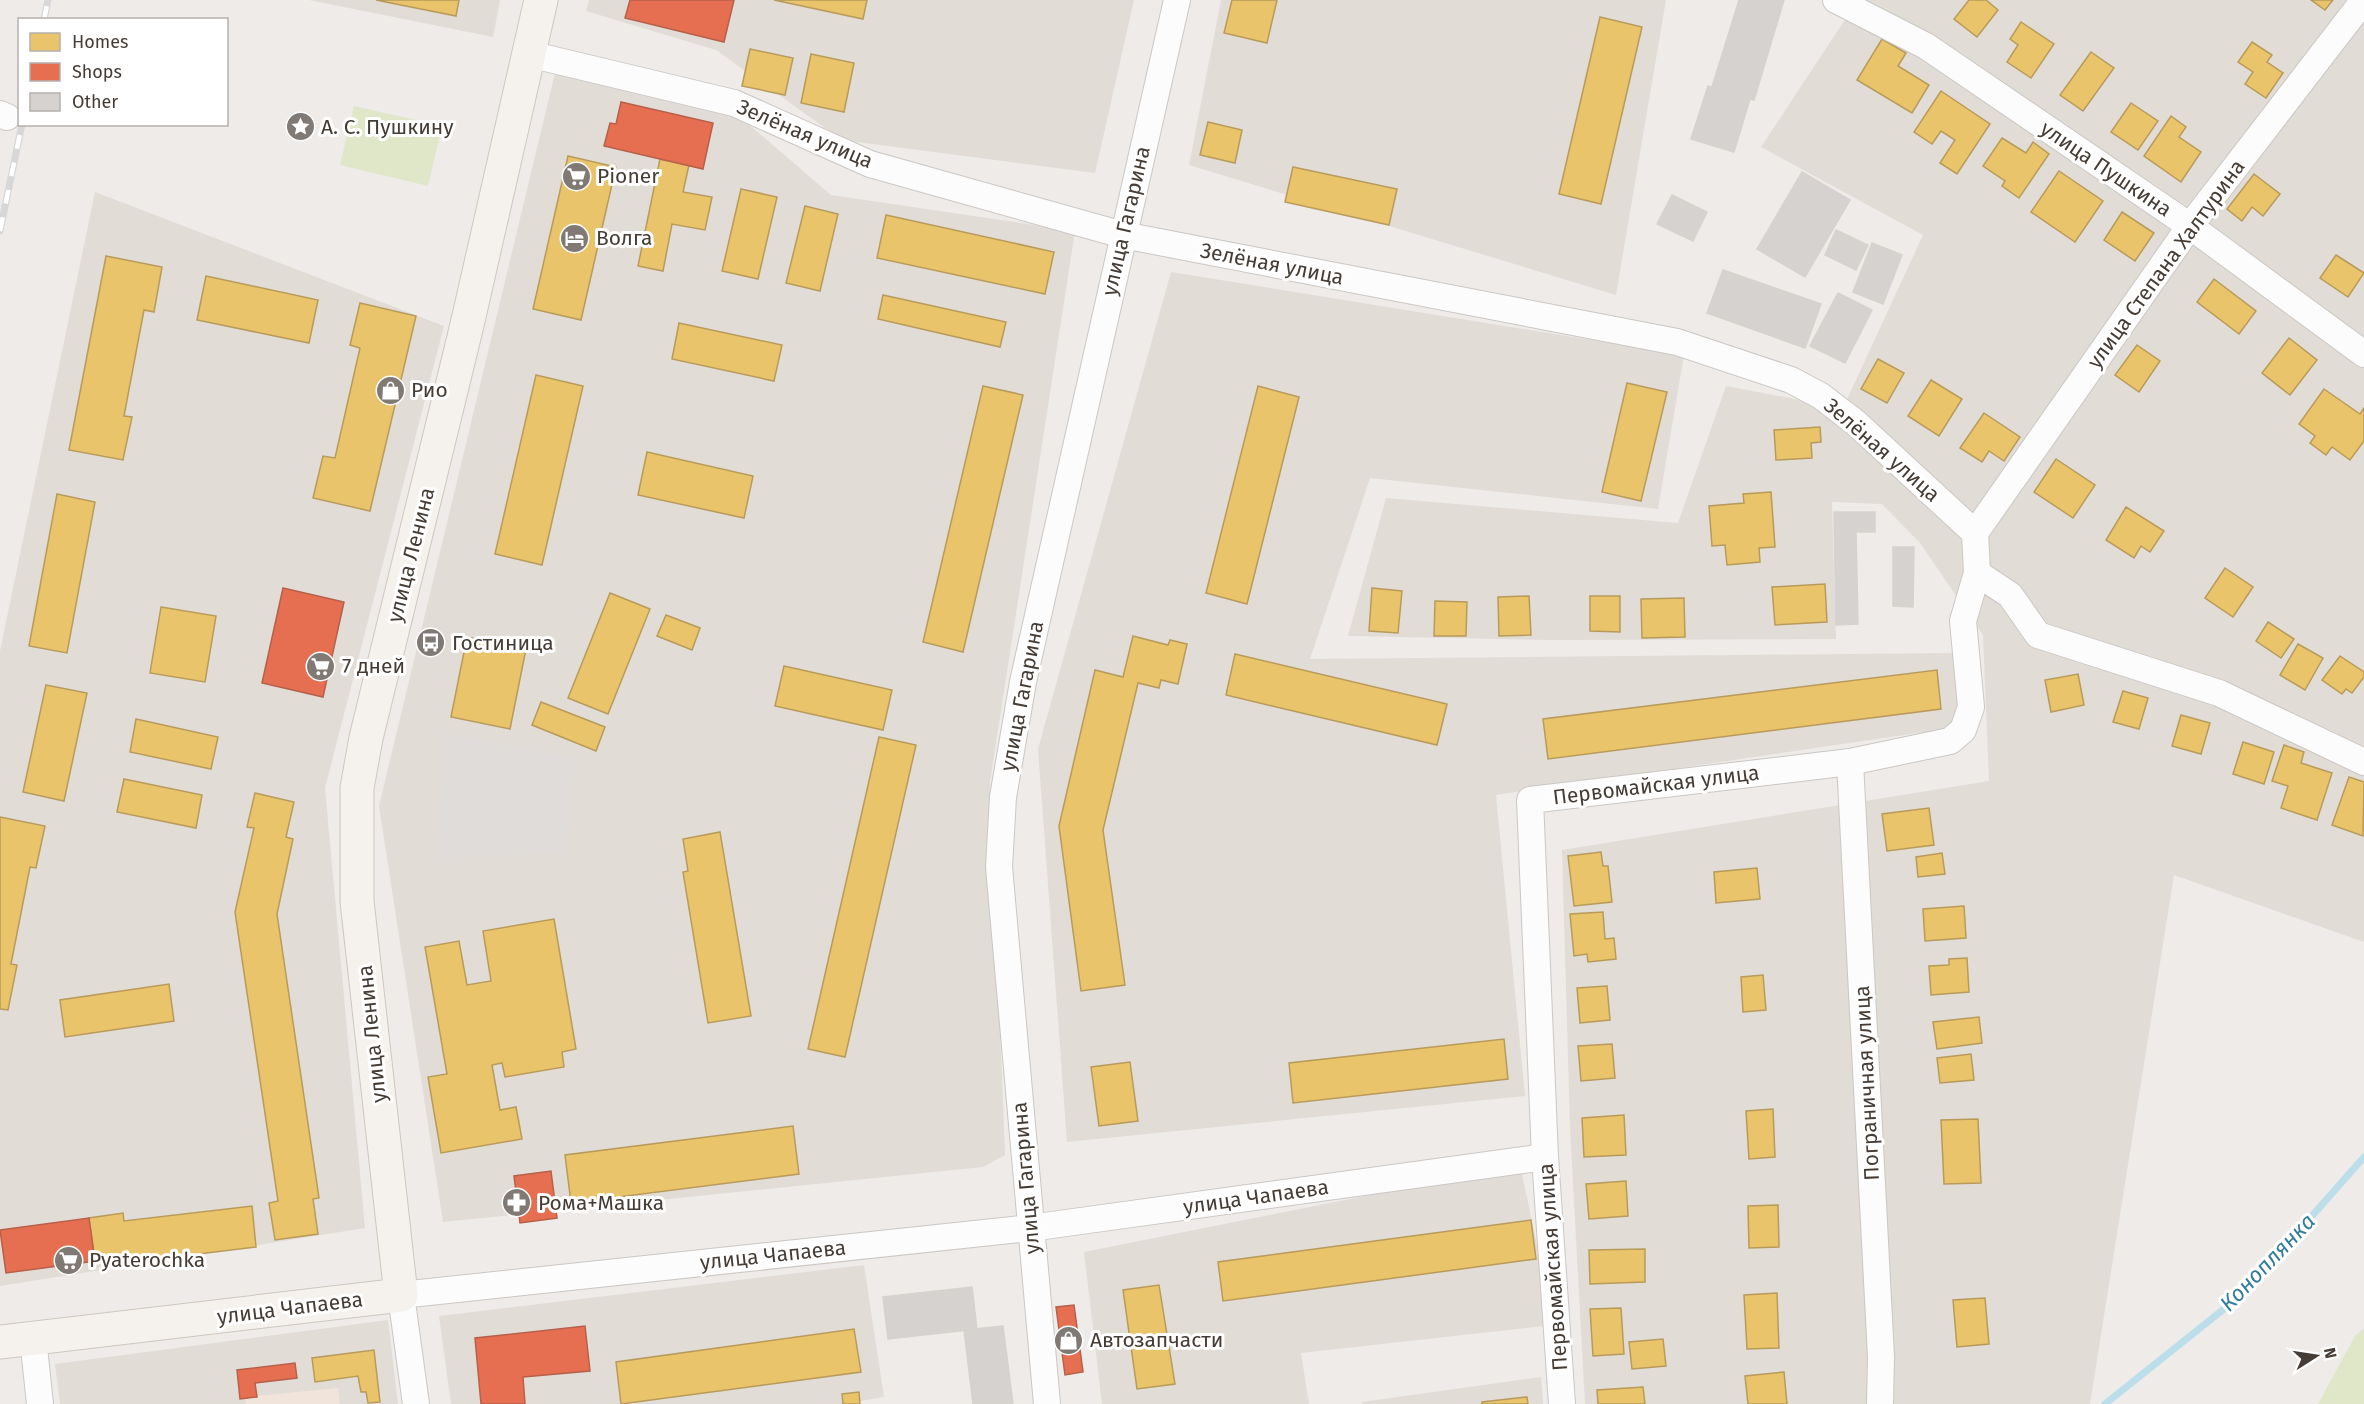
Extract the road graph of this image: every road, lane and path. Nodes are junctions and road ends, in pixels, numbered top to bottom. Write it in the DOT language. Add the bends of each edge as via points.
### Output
graph roads {
  1 [pos="541,0"];
  2 [pos="1177,0"];
  3 [pos="1836,0"];
  4 [pos="2364,0"];
  5 [pos="529,54"];
  6 [pos="2190,226"];
  7 [pos="1123,235"];
  8 [pos="2364,354"];
  9 [pos="1976,533"];
  10 [pos="1977,573"];
  11 [pos="1850,762"];
  12 [pos="2364,762"];
  13 [pos="1545,1157"];
  14 [pos="1030,1228"];
  15 [pos="401,1295"];
  16 [pos="33,1338"];
  17 [pos="0,1342"];
  18 [pos="40,1404"];
  19 [pos="416,1404"];
  20 [pos="1047,1404"];
  21 [pos="1562,1404"];
  22 [pos="1880,1404"];
  1 -- 5 [label="main road, улица Ленина"];
  2 -- 7 [label="street, улица Гагарина"];
  3 -- 6 [label="street, улица Пушкина" via="1926,46"];
  4 -- 6 [label="street, улица Степана Халтурина"];
  5 -- 7 [label="street, Зелёная улица" via="734,103 870,164"];
  5 -- 15 [label="main road, улица Ленина" via="357,788 357,901"];
  6 -- 8 [label="street, улица Пушкина"];
  6 -- 9 [label="street, улица Степана Халтурина"];
  7 -- 9 [label="street, Зелёная улица" via="1677,342 1791,380 1821,396 1856,423"];
  7 -- 14 [label="street, улица Гагарина" via="1023,682 1003,797 999,867"];
  9 -- 10 [label="street, Первомайская улица"];
  10 -- 11 [label="street, Первомайская улица" via="1963,621 1971,707 1963,730 1950,741"];
  10 -- 12 [label="street" via="2010,595 2038,635 2219,693"];
  11 -- 13 [label="street, Первомайская улица" via="1530,800"];
  11 -- 22 [label="street, Пограничная улица" via="1881,1357"];
  13 -- 14 [label="street, улица Чапаева"];
  13 -- 21 [label="street, Первомайская улица"];
  14 -- 15 [label="street, улица Чапаева"];
  14 -- 20 [label="street, улица Гагарина"];
  15 -- 16 [label="main road, улица Чапаева"];
  15 -- 19 [label="street, улица Ленина"];
  16 -- 17 [label="main road, улица Чапаева"];
  16 -- 18 [label="street"];
}
